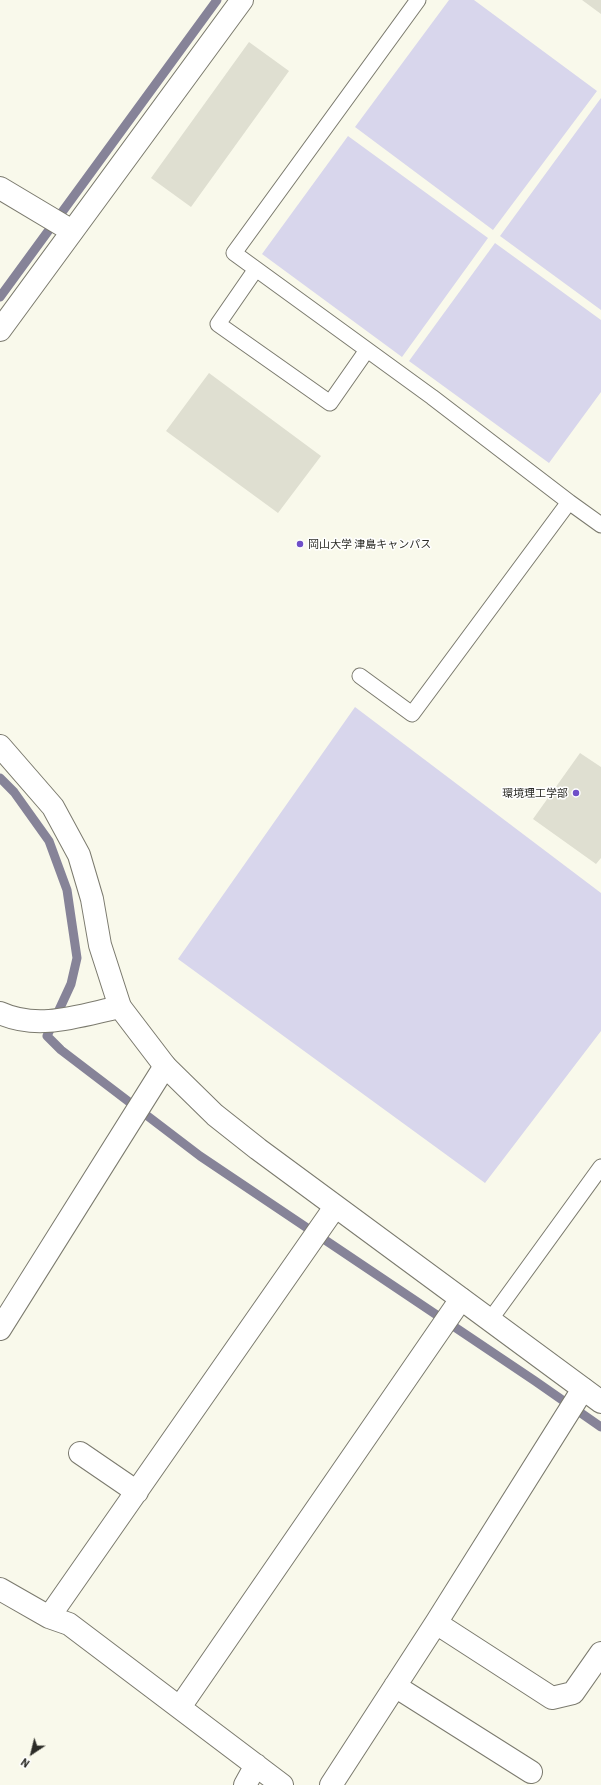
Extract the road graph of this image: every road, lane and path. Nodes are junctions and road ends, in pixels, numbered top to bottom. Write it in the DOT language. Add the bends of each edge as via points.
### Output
graph roads {
  1 [pos="242,0"];
  2 [pos="418,0"];
  3 [pos="0,188"];
  4 [pos="60,224"];
  5 [pos="256,269"];
  6 [pos="0,330"];
  7 [pos="367,350"];
  8 [pos="569,502"];
  9 [pos="601,525"];
  10 [pos="360,676"];
  11 [pos="0,746"];
  12 [pos="120,1007"];
  13 [pos="0,1013"];
  14 [pos="165,1066"];
  15 [pos="601,1167"];
  16 [pos="336,1207"];
  17 [pos="451,1313"];
  18 [pos="490,1320"];
  19 [pos="0,1329"];
  20 [pos="575,1401"];
  21 [pos="601,1402"];
  22 [pos="80,1453"];
  23 [pos="137,1492"];
  24 [pos="0,1589"];
  25 [pos="50,1618"];
  26 [pos="436,1623"];
  27 [pos="601,1653"];
  28 [pos="395,1686"];
  29 [pos="180,1707"];
  30 [pos="256,1765"];
  31 [pos="531,1772"];
  32 [pos="245,1785"];
  33 [pos="282,1785"];
  34 [pos="331,1785"];
  1 -- 4 [label="street"];
  2 -- 5 [label="lane" via="234,253"];
  3 -- 4 [label="street"];
  4 -- 6 [label="street"];
  5 -- 7 [label="lane"];
  5 -- 7 [label="lane" via="218,324 330,403"];
  7 -- 8 [label="lane"];
  8 -- 9 [label="lane"];
  8 -- 10 [label="lane" via="412,714"];
  11 -- 12 [label="street" via="53,808 79,855 92,899 100,945"];
  12 -- 13 [label="street" via="55,1020 24,1021"];
  12 -- 14 [label="street"];
  14 -- 16 [label="street" via="215,1115"];
  14 -- 19 [label="street"];
  15 -- 18 [label="lane"];
  16 -- 17 [label="street"];
  16 -- 23 [label="street"];
  17 -- 18 [label="street"];
  17 -- 29 [label="street"];
  18 -- 20 [label="street"];
  20 -- 21 [label="street"];
  20 -- 26 [label="street"];
  22 -- 23 [label="street"];
  23 -- 25 [label="street"];
  24 -- 25 [label="street"];
  25 -- 29 [label="street" via="69,1624"];
  26 -- 27 [label="street" via="552,1698 573,1693"];
  26 -- 28 [label="street"];
  28 -- 31 [label="street"];
  28 -- 34 [label="street"];
  29 -- 30 [label="street"];
  30 -- 32 [label="street"];
  30 -- 33 [label="street"];
}
